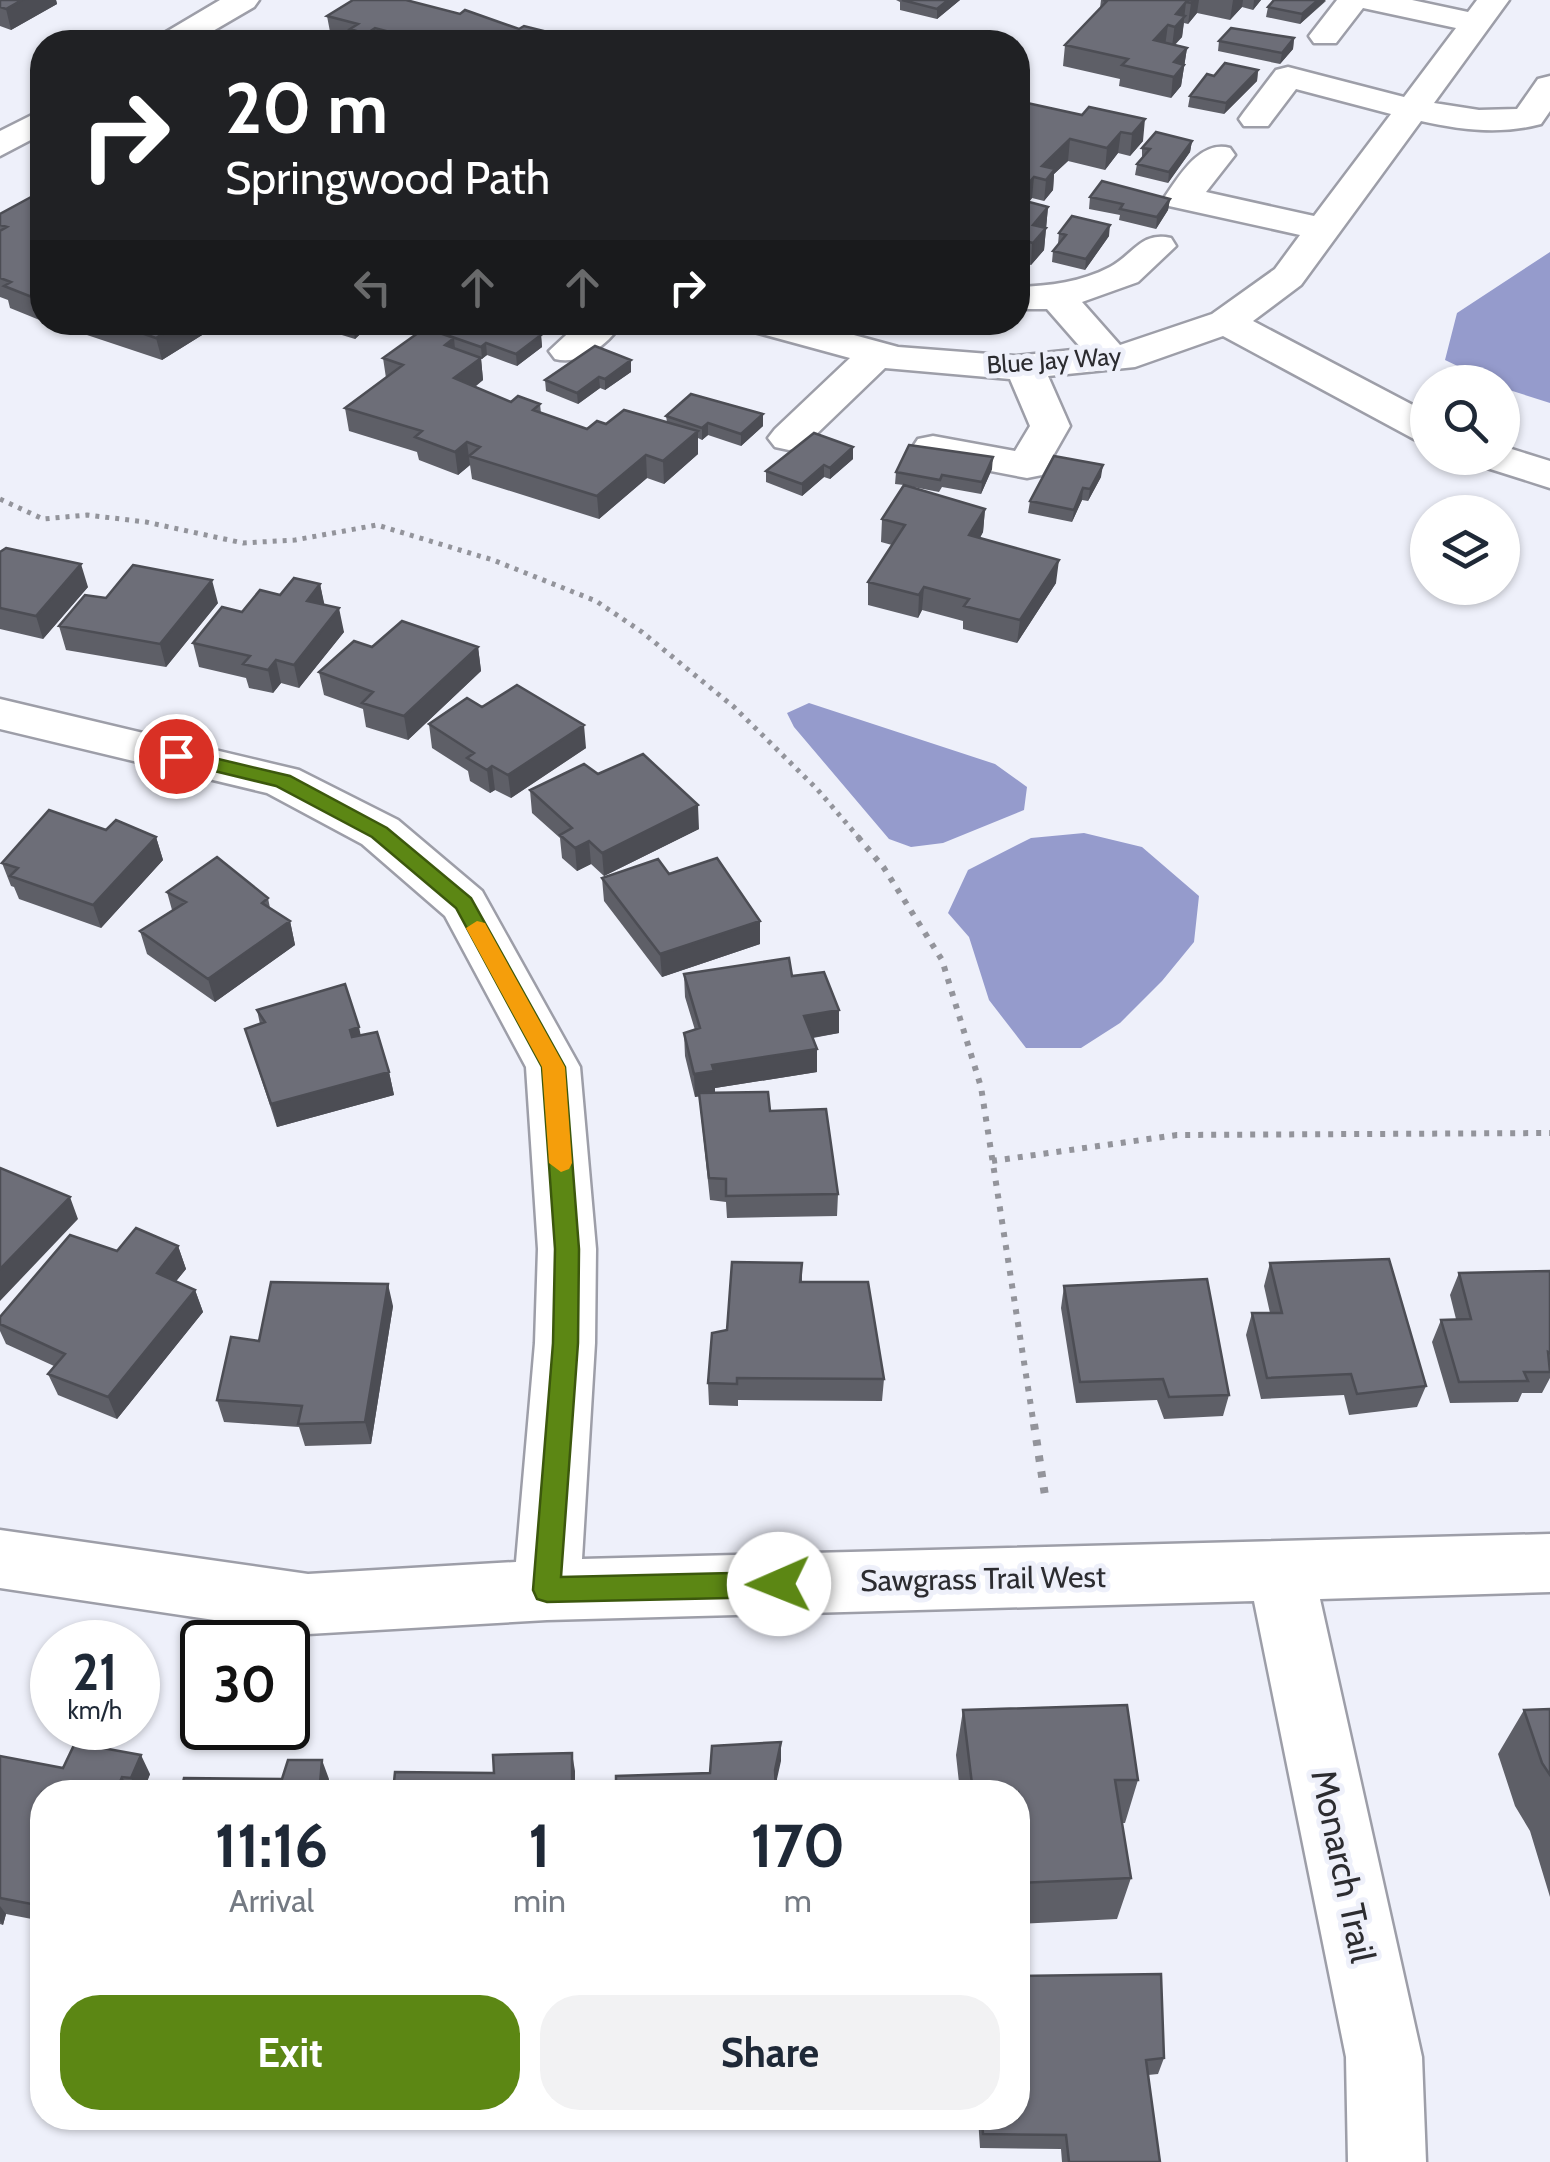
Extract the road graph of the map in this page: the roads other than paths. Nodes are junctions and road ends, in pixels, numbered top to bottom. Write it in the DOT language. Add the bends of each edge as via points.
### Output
graph roads {
  1 [pos="242,0"];
  2 [pos="1353,0"];
  3 [pos="1367,0"];
  4 [pos="1484,12"];
  5 [pos="192,30"];
  6 [pos="1325,36"];
  7 [pos="1550,86"];
  8 [pos="1413,108"];
  9 [pos="1256,119"];
  10 [pos="30,127"];
  11 [pos="0,146"];
  12 [pos="1218,155"];
  13 [pos="1323,229"];
  14 [pos="1158,246"];
  15 [pos="1030,298"];
  16 [pos="1058,298"];
  17 [pos="1226,322"];
  18 [pos="588,335"];
  19 [pos="809,335"];
  20 [pos="569,351"];
  21 [pos="878,354"];
  22 [pos="1110,358"];
  23 [pos="1024,367"];
  24 [pos="1410,420"];
  25 [pos="789,438"];
  26 [pos="933,448"];
  27 [pos="1520,465"];
  28 [pos="1550,475"];
  29 [pos="0,714"];
  30 [pos="0,1559"];
  31 [pos="1550,1563"];
  32 [pos="1282,1572"];
  33 [pos="547,1590"];
  34 [pos="1387,2162"];
  1 -- 5 [label="street"];
  2 -- 6 [label="street"];
  3 -- 4 [label="street"];
  4 -- 8 [label="street, Blue Jay Way"];
  7 -- 8 [label="street" via="1529,117 1518,121"];
  8 -- 9 [label="street" via="1288,77"];
  8 -- 13 [label="street, Blue Jay Way"];
  10 -- 11 [label="street"];
  12 -- 13 [label="street" via="1182,198"];
  13 -- 17 [label="street, Blue Jay Way" via="1288,276"];
  14 -- 16 [label="street" via="1125,274"];
  15 -- 16 [label="street"];
  16 -- 22 [label="street"];
  17 -- 22 [label="street, Blue Jay Way"];
  17 -- 24 [label="street"];
  18 -- 20 [label="street"];
  19 -- 21 [label="street, Blue Jay Way"];
  21 -- 23 [label="street, Blue Jay Way"];
  21 -- 25 [label="street"];
  22 -- 23 [label="street, Blue Jay Way"];
  23 -- 26 [label="street" via="1050,426 1026,466"];
  27 -- 28 [label="street"];
  29 -- 33 [label="street" via="282,780 380,832 464,904 553,1067 567,1249"];
  30 -- 33 [label="street, Sawgrass Trail West" via="308,1604"];
  31 -- 32 [label="street, Sawgrass Trail West"];
  32 -- 33 [label="street, Sawgrass Trail West"];
  32 -- 34 [label="street, Monarch Trail" via="1384,2057"];
}
